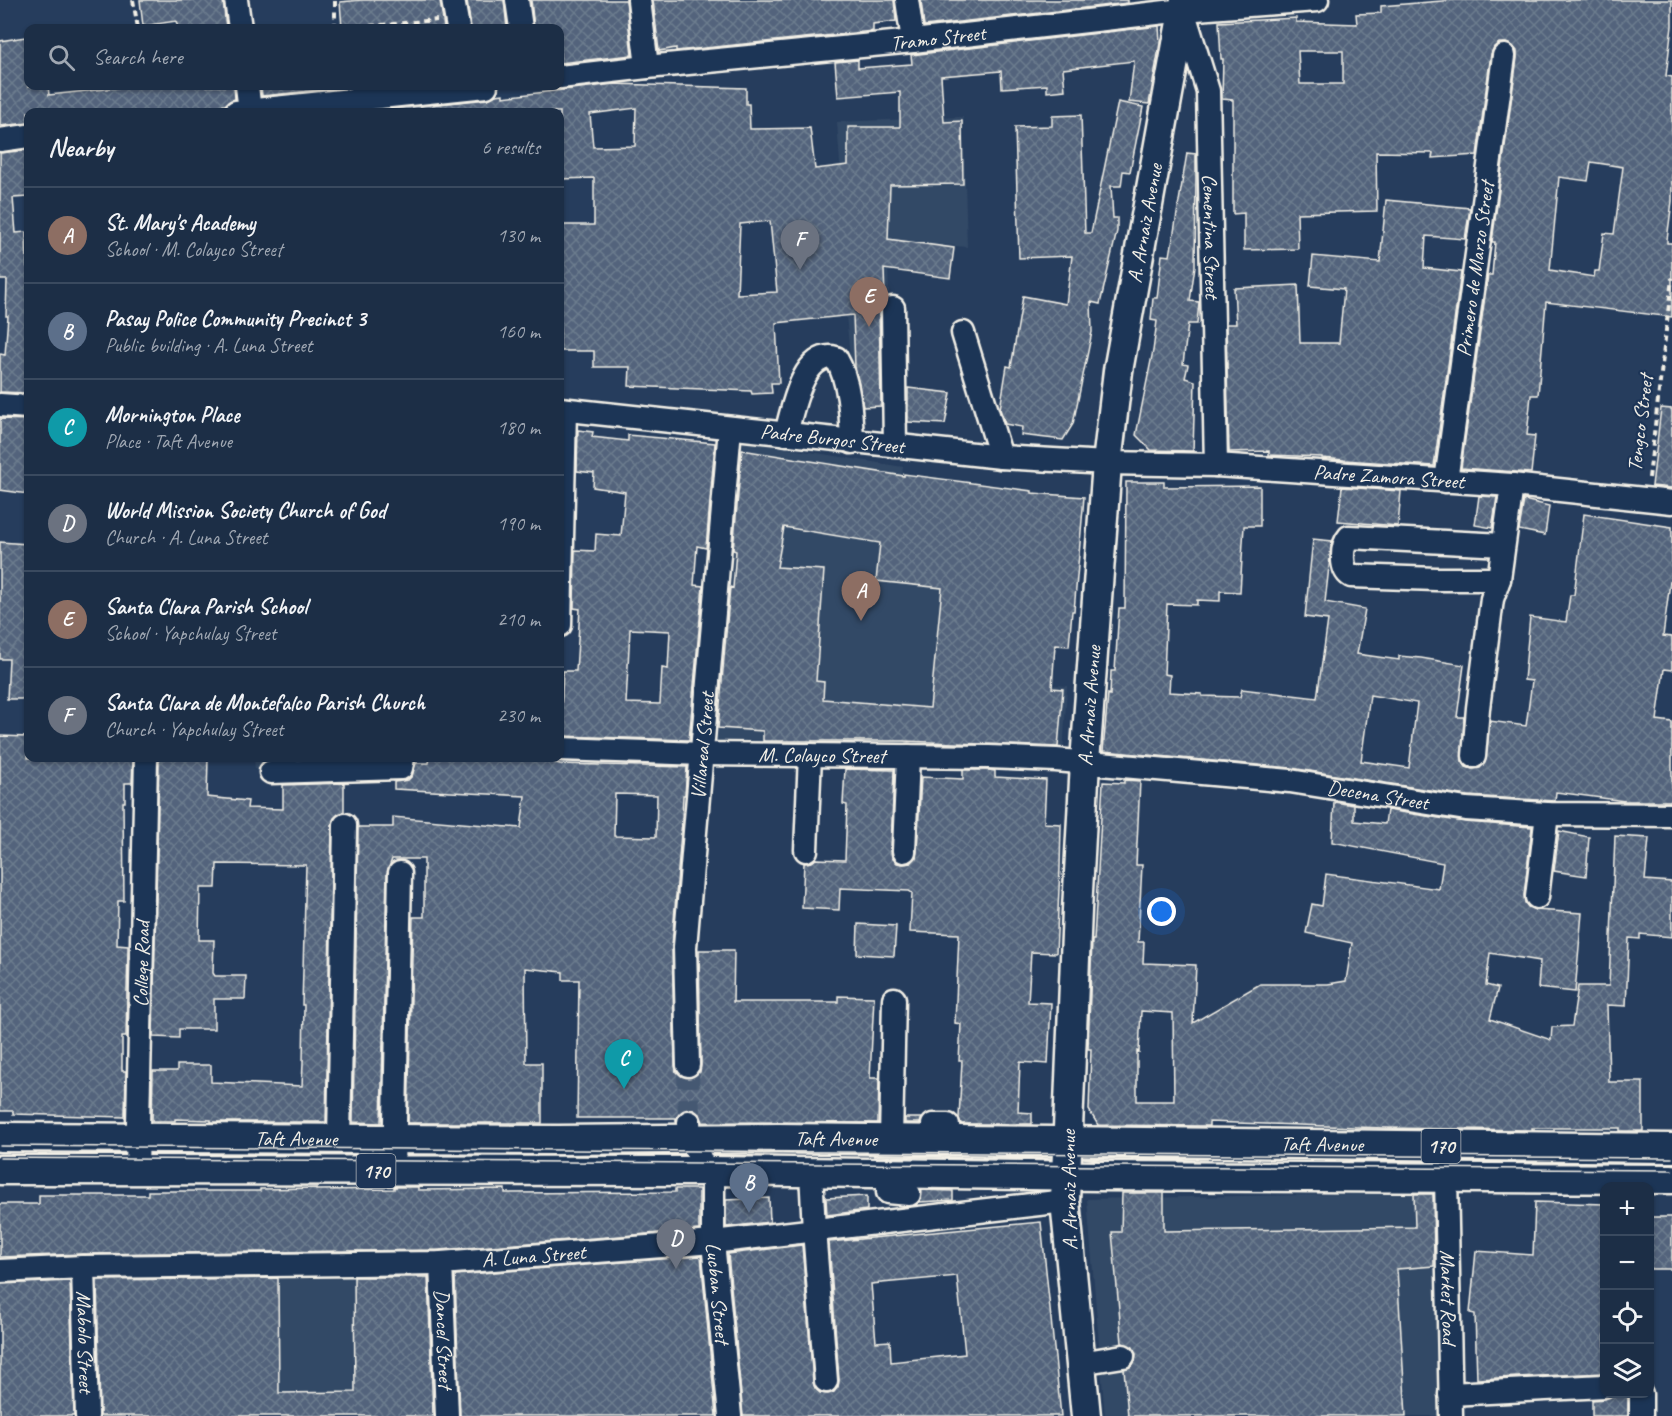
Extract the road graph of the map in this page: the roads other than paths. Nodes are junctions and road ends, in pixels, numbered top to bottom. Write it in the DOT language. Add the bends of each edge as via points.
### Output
graph roads {
  1 [pos="236,0"];
  2 [pos="517,0"];
  3 [pos="639,0"];
  4 [pos="907,0"];
  5 [pos="1317,0"];
  6 [pos="1184,5"];
  7 [pos="239,24"];
  8 [pos="520,24"];
  9 [pos="913,41"];
  10 [pos="1504,56"];
  11 [pos="646,67"];
  12 [pos="564,77"];
  13 [pos="246,90"];
  14 [pos="439,90"];
  15 [pos="244,108"];
  16 [pos="279,108"];
  17 [pos="24,137"];
  18 [pos="0,140"];
  19 [pos="892,308"];
  20 [pos="963,333"];
  21 [pos="0,405"];
  22 [pos="24,407"];
  23 [pos="564,410"];
  24 [pos="730,428"];
  25 [pos="786,434"];
  26 [pos="852,442"];
  27 [pos="895,446"];
  28 [pos="1001,457"];
  29 [pos="1107,463"];
  30 [pos="1216,465"];
  31 [pos="1446,481"];
  32 [pos="1512,485"];
  33 [pos="1672,502"];
  34 [pos="1503,545"];
  35 [pos="1499,579"];
  36 [pos="564,749"];
  37 [pos="703,754"];
  38 [pos="810,755"];
  39 [pos="908,756"];
  40 [pos="1474,756"];
  41 [pos="146,762"];
  42 [pos="402,762"];
  43 [pos="1085,762"];
  44 [pos="271,772"];
  45 [pos="1547,814"];
  46 [pos="1672,814"];
  47 [pos="345,825"];
  48 [pos="806,850"];
  49 [pos="904,851"];
  50 [pos="400,873"];
  51 [pos="1537,897"];
  52 [pos="894,999"];
  53 [pos="688,1065"];
  54 [pos="689,1131"];
  55 [pos="0,1137"];
  56 [pos="138,1138"];
  57 [pos="339,1139"];
  58 [pos="395,1139"];
  59 [pos="891,1140"];
  60 [pos="1067,1141"];
  61 [pos="1638,1148"];
  62 [pos="1672,1148"];
  63 [pos="0,1170"];
  64 [pos="137,1170"];
  65 [pos="394,1171"];
  66 [pos="708,1171"];
  67 [pos="811,1172"];
  68 [pos="888,1172"];
  69 [pos="1446,1177"];
  70 [pos="1672,1179"];
  71 [pos="1606,1182"];
  72 [pos="1638,1182"];
  73 [pos="1646,1182"];
  74 [pos="1066,1188"];
  75 [pos="909,1194"];
  76 [pos="814,1230"];
  77 [pos="713,1242"];
  78 [pos="441,1263"];
  79 [pos="83,1266"];
  80 [pos="0,1271"];
  81 [pos="1123,1356"];
  82 [pos="1080,1363"];
  83 [pos="826,1380"];
  84 [pos="1600,1387"];
  85 [pos="1641,1398"];
  86 [pos="1451,1405"];
  87 [pos="87,1416"];
  88 [pos="447,1416"];
  89 [pos="730,1416"];
  90 [pos="1086,1416"];
  91 [pos="1641,1416"];
  1 -- 7 [label="street"];
  2 -- 8 [label="street"];
  3 -- 11 [label="street"];
  4 -- 9 [label="street"];
  5 -- 6 [label="street, Tramo Street"];
  6 -- 9 [label="street, Tramo Street"];
  6 -- 29 [label="main road, A. Arnaiz Avenue" via="1131,291"];
  6 -- 30 [label="street, Cementina Street" via="1208,91"];
  9 -- 11 [label="street, Tramo Street"];
  10 -- 31 [label="street, Primero de Marzo Street"];
  11 -- 12 [label="street, Tramo Street"];
  13 -- 15 [label="street"];
  14 -- 16 [label="street"];
  17 -- 18 [label="street"];
  19 -- 27 [label="street"];
  20 -- 28 [label="street"];
  21 -- 22 [label="street"];
  23 -- 24 [label="street, Padre Burgos Street"];
  24 -- 25 [label="street, Padre Burgos Street"];
  24 -- 37 [label="street, Villareal Street"];
  25 -- 26 [label="street, Padre Burgos Street"];
  25 -- 26 [label="street" via="798,390 808,371 820,357 828,356 836,358 843,369"];
  26 -- 27 [label="street, Padre Burgos Street"];
  27 -- 28 [label="street, Padre Burgos Street"];
  28 -- 29 [label="street, Padre Burgos Street"];
  29 -- 30 [label="street, Padre Zamora Street"];
  29 -- 43 [label="main road, A. Arnaiz Avenue"];
  30 -- 31 [label="street, Padre Zamora Street"];
  31 -- 32 [label="street, Padre Zamora Street"];
  32 -- 33 [label="street, Padre Zamora Street"];
  32 -- 34 [label="street"];
  34 -- 35 [label="street"];
  34 -- 35 [label="street" via="1349,537 1345,542 1343,568 1351,576"];
  35 -- 40 [label="street" via="1492,599"];
  36 -- 37 [label="street, M. Colayco Street"];
  37 -- 38 [label="street, M. Colayco Street"];
  37 -- 53 [label="street, Villareal Street" via="685,947"];
  38 -- 39 [label="street, M. Colayco Street"];
  38 -- 48 [label="street"];
  39 -- 43 [label="street, M. Colayco Street"];
  39 -- 49 [label="street"];
  41 -- 56 [label="street, College Road"];
  42 -- 44 [label="street" via="401,768"];
  43 -- 45 [label="street, Decena Street" via="1290,781 1466,809"];
  43 -- 60 [label="main road, A. Arnaiz Avenue"];
  45 -- 46 [label="street, Decena Street"];
  45 -- 51 [label="street"];
  47 -- 57 [label="street"];
  50 -- 58 [label="street"];
  52 -- 59 [label="street"];
  54 -- 58 [label="main road, Taft Avenue / 170"];
  54 -- 59 [label="main road, Taft Avenue / 170"];
  54 -- 66 [label="street"];
  55 -- 56 [label="main road, Taft Avenue / 170"];
  56 -- 57 [label="main road, Taft Avenue / 170"];
  56 -- 64 [label="street, College Road"];
  57 -- 58 [label="main road, Taft Avenue / 170"];
  58 -- 65 [label="street"];
  59 -- 60 [label="main road, Taft Avenue / 170" via="941,1132"];
  60 -- 61 [label="main road, Taft Avenue / 170"];
  60 -- 74 [label="main road, A. Arnaiz Avenue"];
  61 -- 62 [label="main road, Taft Avenue / 170"];
  61 -- 72 [label="street"];
  63 -- 64 [label="main road, Taft Avenue / 170"];
  64 -- 65 [label="main road, Taft Avenue / 170"];
  65 -- 66 [label="main road, Taft Avenue / 170"];
  66 -- 67 [label="main road, Taft Avenue / 170"];
  66 -- 77 [label="street, Lucban Street" via="713,1183"];
  67 -- 68 [label="main road, Taft Avenue / 170"];
  67 -- 76 [label="street"];
  68 -- 74 [label="main road, Taft Avenue / 170"];
  68 -- 75 [label="street" via="888,1192"];
  69 -- 71 [label="main road, Taft Avenue / 170"];
  69 -- 74 [label="main road, Taft Avenue / 170"];
  69 -- 86 [label="street, Market Road"];
  70 -- 73 [label="main road, Taft Avenue / 170"];
  74 -- 76 [label="street, A. Luna Street"];
  74 -- 82 [label="main road, A. Arnaiz Avenue"];
  76 -- 77 [label="street, A. Luna Street"];
  76 -- 83 [label="street"];
  77 -- 78 [label="street, A. Luna Street"];
  77 -- 89 [label="street, Lucban Street"];
  78 -- 79 [label="street, A. Luna Street"];
  78 -- 88 [label="street, Dancel Street"];
  79 -- 80 [label="street, A. Luna Street"];
  79 -- 87 [label="street, Mabolo Street"];
  81 -- 82 [label="street"];
  82 -- 90 [label="main road, A. Arnaiz Avenue"];
  84 -- 86 [label="street"];
  85 -- 91 [label="street"];
}
